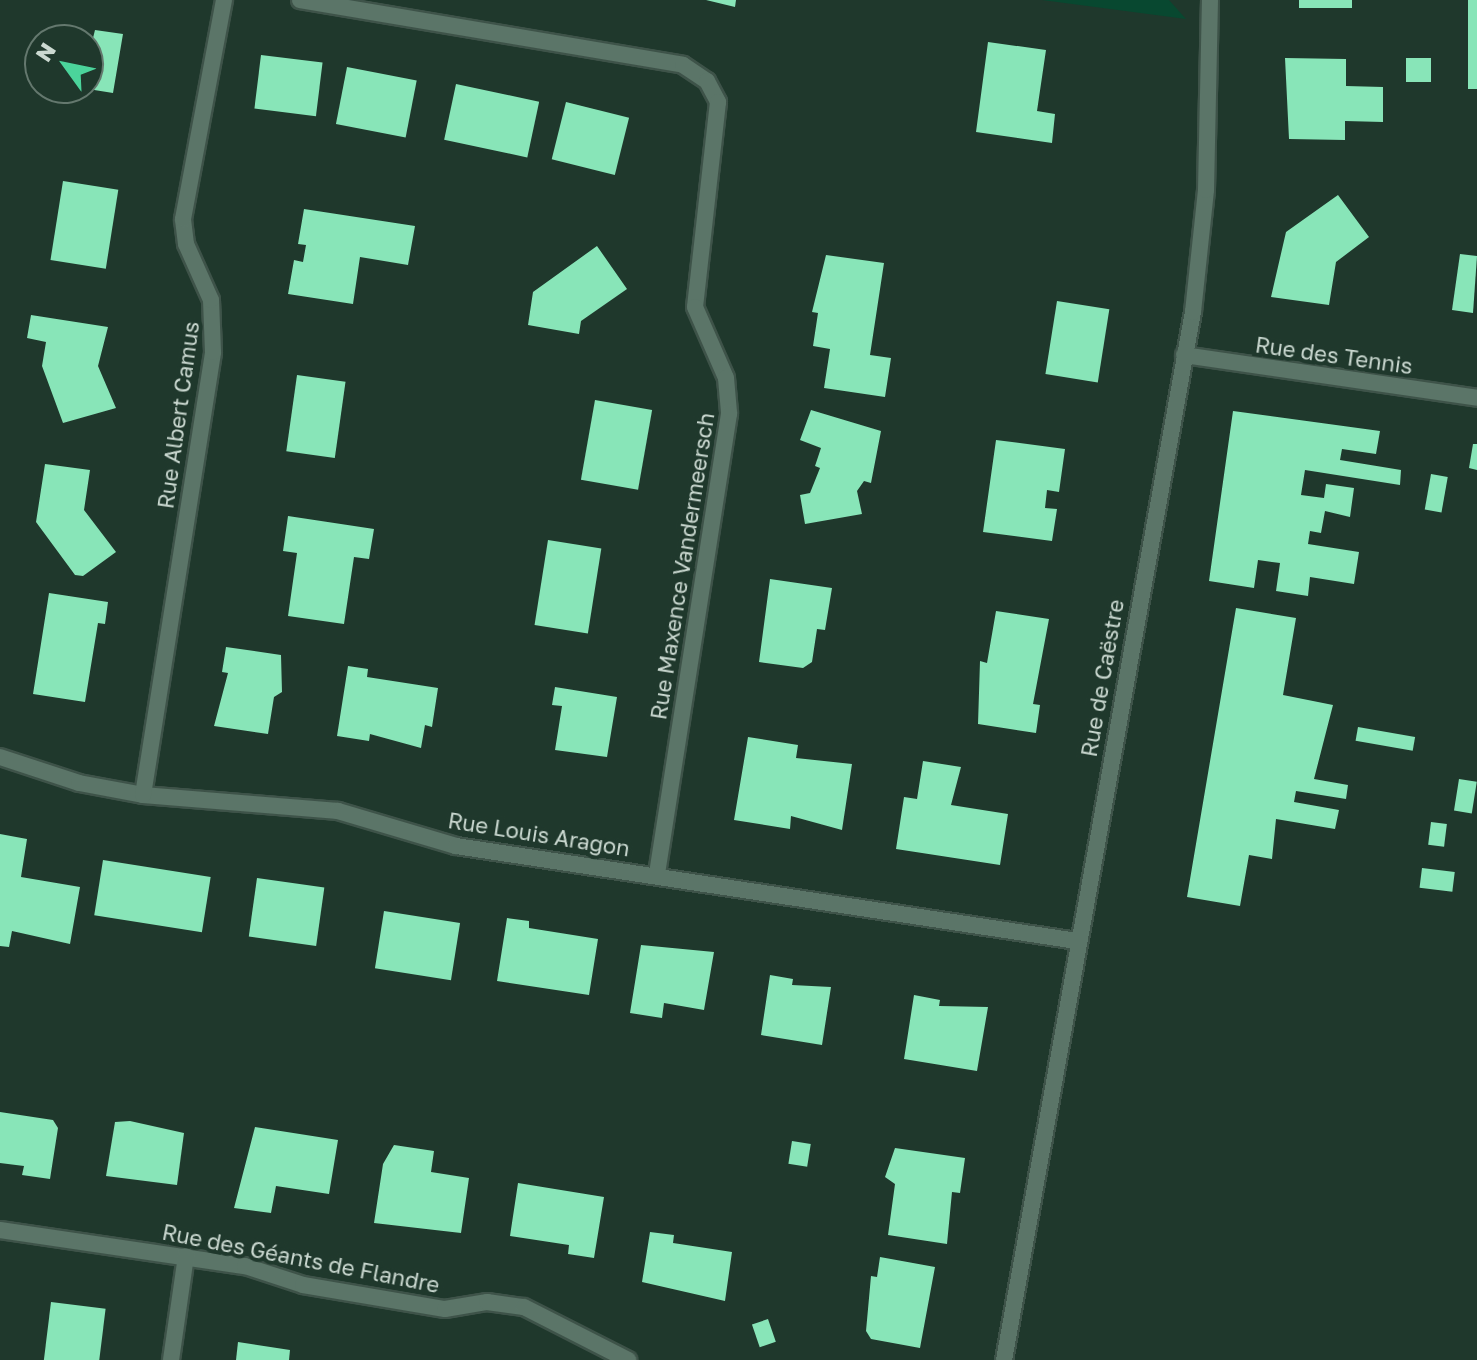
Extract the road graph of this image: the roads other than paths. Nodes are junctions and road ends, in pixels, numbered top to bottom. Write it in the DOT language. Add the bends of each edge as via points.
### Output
graph roads {
  1 [pos="224,0"];
  2 [pos="300,0"];
  3 [pos="1210,0"];
  4 [pos="1184,355"];
  5 [pos="1477,398"];
  6 [pos="0,757"];
  7 [pos="143,795"];
  8 [pos="657,875"];
  9 [pos="1077,941"];
  10 [pos="0,1230"];
  11 [pos="186,1256"];
  12 [pos="171,1360"];
  13 [pos="628,1360"];
  14 [pos="1004,1360"];
  1 -- 7 [label="street, Rue Albert Camus" via="183,219 186,244 211,300 213,352"];
  2 -- 8 [label="street, Rue Maxence Vandermeersch" via="669,62 707,81 718,102 695,307 726,378 729,414"];
  3 -- 4 [label="street, Rue de Caëstre" via="1206,190"];
  4 -- 5 [label="street, Rue des Tennis"];
  4 -- 9 [label="street, Rue de Caëstre"];
  6 -- 7 [label="street, Rue Louis Aragon" via="56,777"];
  7 -- 8 [label="street, Rue Louis Aragon" via="338,811 456,846"];
  8 -- 9 [label="street, Rue Louis Aragon"];
  9 -- 14 [label="street, Rue de Caëstre"];
  10 -- 11 [label="street, Rue des Géants de Flandre"];
  11 -- 12 [label="street"];
  11 -- 13 [label="street, Rue des Géants de Flandre" via="445,1309 487,1302 524,1307"];
}
